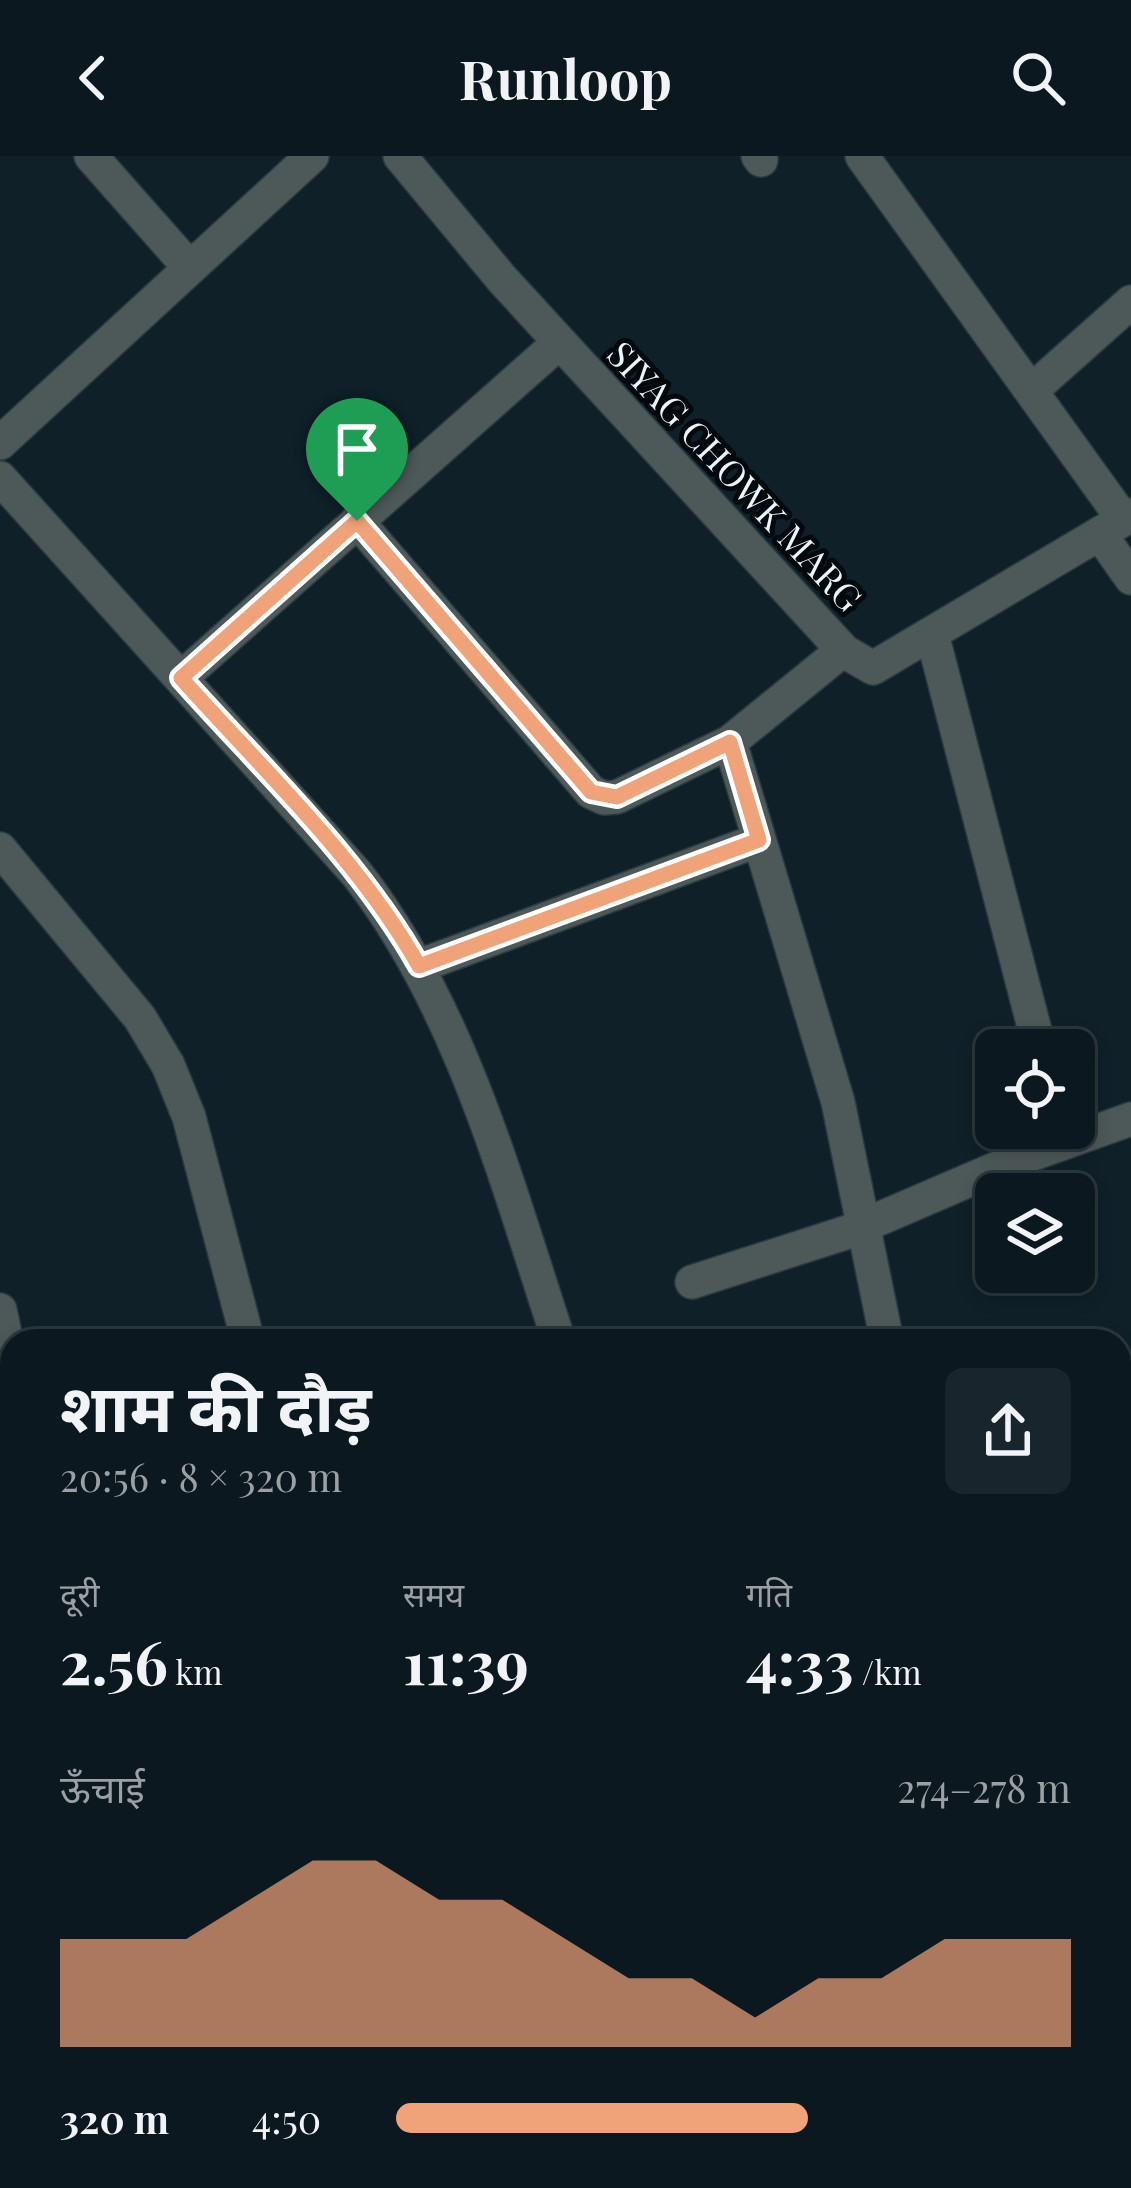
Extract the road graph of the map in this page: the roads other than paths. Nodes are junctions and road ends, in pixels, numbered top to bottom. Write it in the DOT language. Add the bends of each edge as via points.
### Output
graph roads {
  1 [pos="91,156"];
  2 [pos="312,156"];
  3 [pos="400,156"];
  4 [pos="862,156"];
  5 [pos="189,267"];
  6 [pos="1131,302"];
  7 [pos="552,349"];
  8 [pos="1031,391"];
  9 [pos="0,442"];
  10 [pos="0,478"];
  11 [pos="357,521"];
  12 [pos="1118,523"];
  13 [pos="1131,578"];
  14 [pos="932,634"];
  15 [pos="842,650"];
  16 [pos="181,678"];
  17 [pos="730,742"];
  18 [pos="759,840"];
  19 [pos="0,850"];
  20 [pos="419,966"];
  21 [pos="1035,1029"];
  22 [pos="1131,1118"];
  23 [pos="1095,1127"];
  24 [pos="1032,1149"];
  25 [pos="863,1225"];
  26 [pos="692,1282"];
  27 [pos="245,1329"];
  28 [pos="555,1329"];
  29 [pos="885,1329"];
  1 -- 5 [label="street"];
  2 -- 5 [label="street"];
  3 -- 15 [label="street, SIYAG CHOWK MARG" via="502,279"];
  4 -- 8 [label="street"];
  5 -- 9 [label="street"];
  6 -- 8 [label="street"];
  7 -- 11 [label="street"];
  8 -- 12 [label="street"];
  10 -- 16 [label="street"];
  11 -- 16 [label="street"];
  11 -- 17 [label="street, SIYAG CHOWK MARG" via="591,792 617,797"];
  12 -- 13 [label="street"];
  12 -- 14 [label="street"];
  14 -- 15 [label="street" via="873,668"];
  14 -- 21 [label="street"];
  15 -- 17 [label="street, SIYAG CHOWK MARG"];
  16 -- 20 [label="street" via="357,874"];
  17 -- 18 [label="street"];
  18 -- 20 [label="street"];
  18 -- 25 [label="street" via="838,1102"];
  19 -- 27 [label="street" via="140,1018 168,1065 190,1117"];
  20 -- 28 [label="street" via="496,1153"];
  22 -- 23 [label="street"];
  24 -- 25 [label="street"];
  25 -- 26 [label="street"];
  25 -- 29 [label="street"];
}
